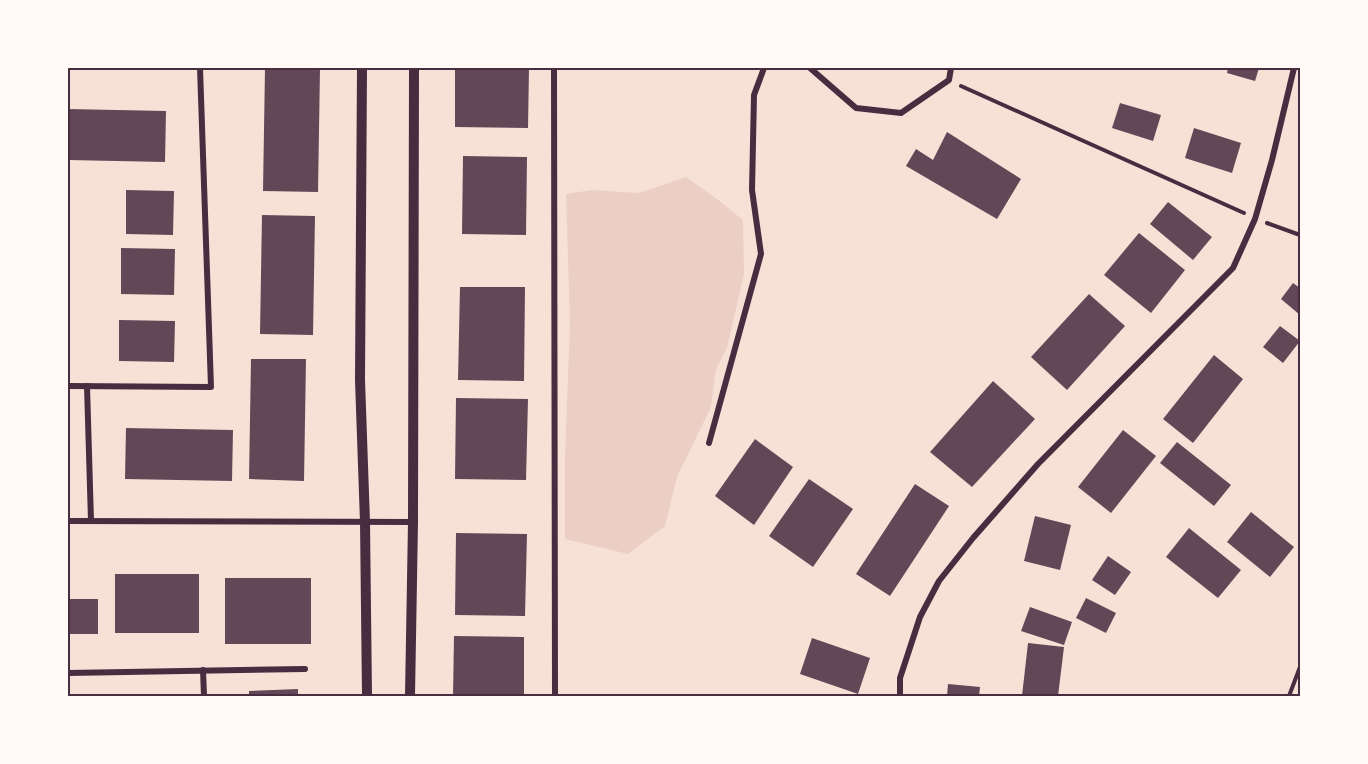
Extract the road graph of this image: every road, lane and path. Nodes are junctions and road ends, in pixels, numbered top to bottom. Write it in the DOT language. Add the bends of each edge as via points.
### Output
graph roads {
  1 [pos="200,68"];
  2 [pos="362,68"];
  3 [pos="414,68"];
  4 [pos="554,68"];
  5 [pos="764,68"];
  6 [pos="810,68"];
  7 [pos="951,68"];
  8 [pos="1294,68"];
  9 [pos="949,80"];
  10 [pos="1255,219"];
  11 [pos="1300,235"];
  12 [pos="68,386"];
  13 [pos="87,386"];
  14 [pos="709,443"];
  15 [pos="68,521"];
  16 [pos="91,521"];
  17 [pos="365,522"];
  18 [pos="413,522"];
  19 [pos="1300,668"];
  20 [pos="306,669"];
  21 [pos="202,670"];
  22 [pos="68,673"];
  23 [pos="204,696"];
  24 [pos="367,696"];
  25 [pos="410,696"];
  26 [pos="555,696"];
  27 [pos="900,696"];
  28 [pos="1289,696"];
  1 -- 13 [label="street" via="210,387"];
  2 -- 17 [label="street" via="360,380"];
  3 -- 18 [label="street"];
  4 -- 26 [label="street"];
  5 -- 14 [label="street" via="754,95 752,190 760,254"];
  6 -- 9 [label="street" via="856,108 901,113"];
  7 -- 9 [label="street"];
  8 -- 10 [label="street"];
  9 -- 10 [label="path"];
  10 -- 11 [label="path"];
  10 -- 27 [label="street" via="1233,268 1038,464 939,581 913,637 900,678"];
  12 -- 13 [label="street"];
  13 -- 16 [label="street"];
  15 -- 16 [label="street"];
  16 -- 17 [label="street"];
  17 -- 18 [label="street"];
  17 -- 24 [label="street"];
  18 -- 25 [label="street"];
  19 -- 28 [label="path"];
  20 -- 21 [label="street"];
  21 -- 22 [label="street"];
  21 -- 23 [label="street"];
}
